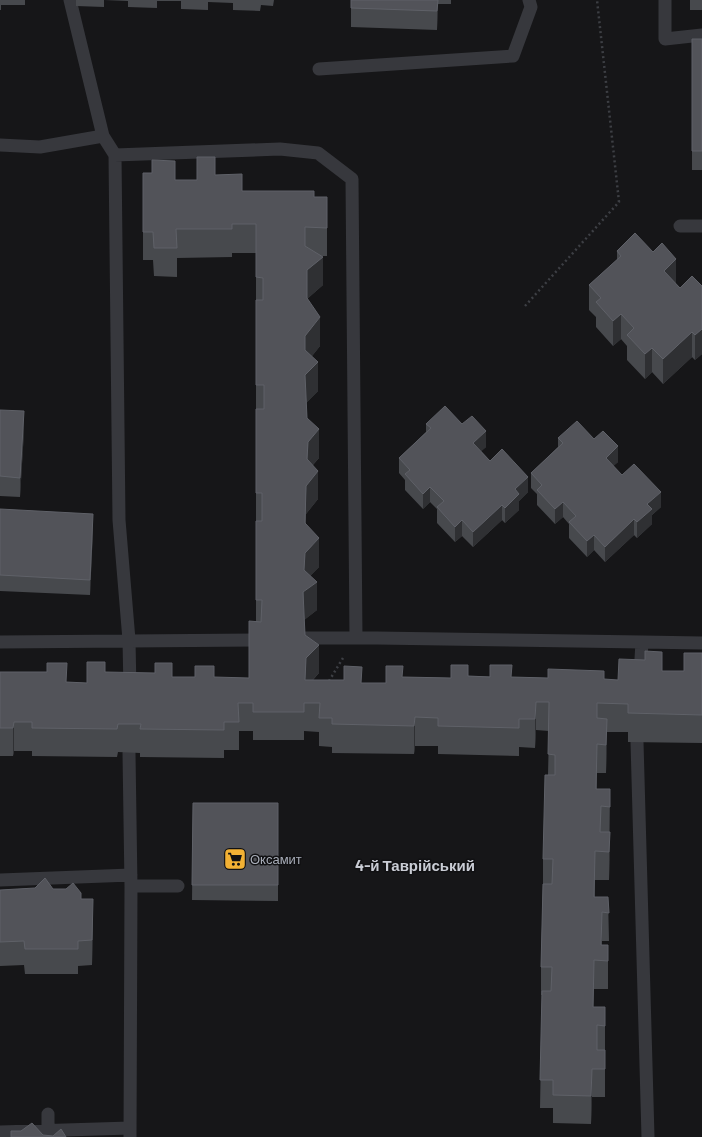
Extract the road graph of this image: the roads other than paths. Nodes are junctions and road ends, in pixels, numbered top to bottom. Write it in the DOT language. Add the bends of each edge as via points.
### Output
graph roads {
  1 [pos="70,0"];
  2 [pos="529,0"];
  3 [pos="665,0"];
  4 [pos="702,35"];
  5 [pos="319,68"];
  6 [pos="103,136"];
  7 [pos="0,146"];
  8 [pos="115,155"];
  9 [pos="680,226"];
  10 [pos="702,226"];
  11 [pos="304,638"];
  12 [pos="356,638"];
  13 [pos="129,640"];
  14 [pos="261,640"];
  15 [pos="0,642"];
  16 [pos="642,642"];
  17 [pos="702,642"];
  18 [pos="640,688"];
  19 [pos="130,701"];
  20 [pos="637,742"];
  21 [pos="129,753"];
  22 [pos="0,880"];
  23 [pos="131,881"];
  24 [pos="178,886"];
  25 [pos="48,1114"];
  26 [pos="48,1131"];
  27 [pos="0,1132"];
  28 [pos="130,1133"];
  29 [pos="648,1137"];
  1 -- 6 [label="lane"];
  2 -- 5 [label="lane" via="531,7 514,56"];
  3 -- 4 [label="lane" via="665,39"];
  6 -- 7 [label="lane" via="40,147"];
  6 -- 8 [label="lane"];
  8 -- 12 [label="lane" via="280,149 318,153 352,179"];
  8 -- 13 [label="lane" via="119,520"];
  9 -- 10 [label="lane"];
  11 -- 12 [label="lane"];
  12 -- 16 [label="lane"];
  13 -- 14 [label="lane"];
  13 -- 15 [label="lane"];
  13 -- 19 [label="lane"];
  16 -- 17 [label="lane"];
  16 -- 18 [label="lane"];
  20 -- 29 [label="lane"];
  21 -- 23 [label="lane"];
  22 -- 23 [label="lane"];
  23 -- 24 [label="lane"];
  23 -- 28 [label="lane"];
  25 -- 26 [label="lane"];
  26 -- 27 [label="lane"];
  26 -- 28 [label="lane"];
}
